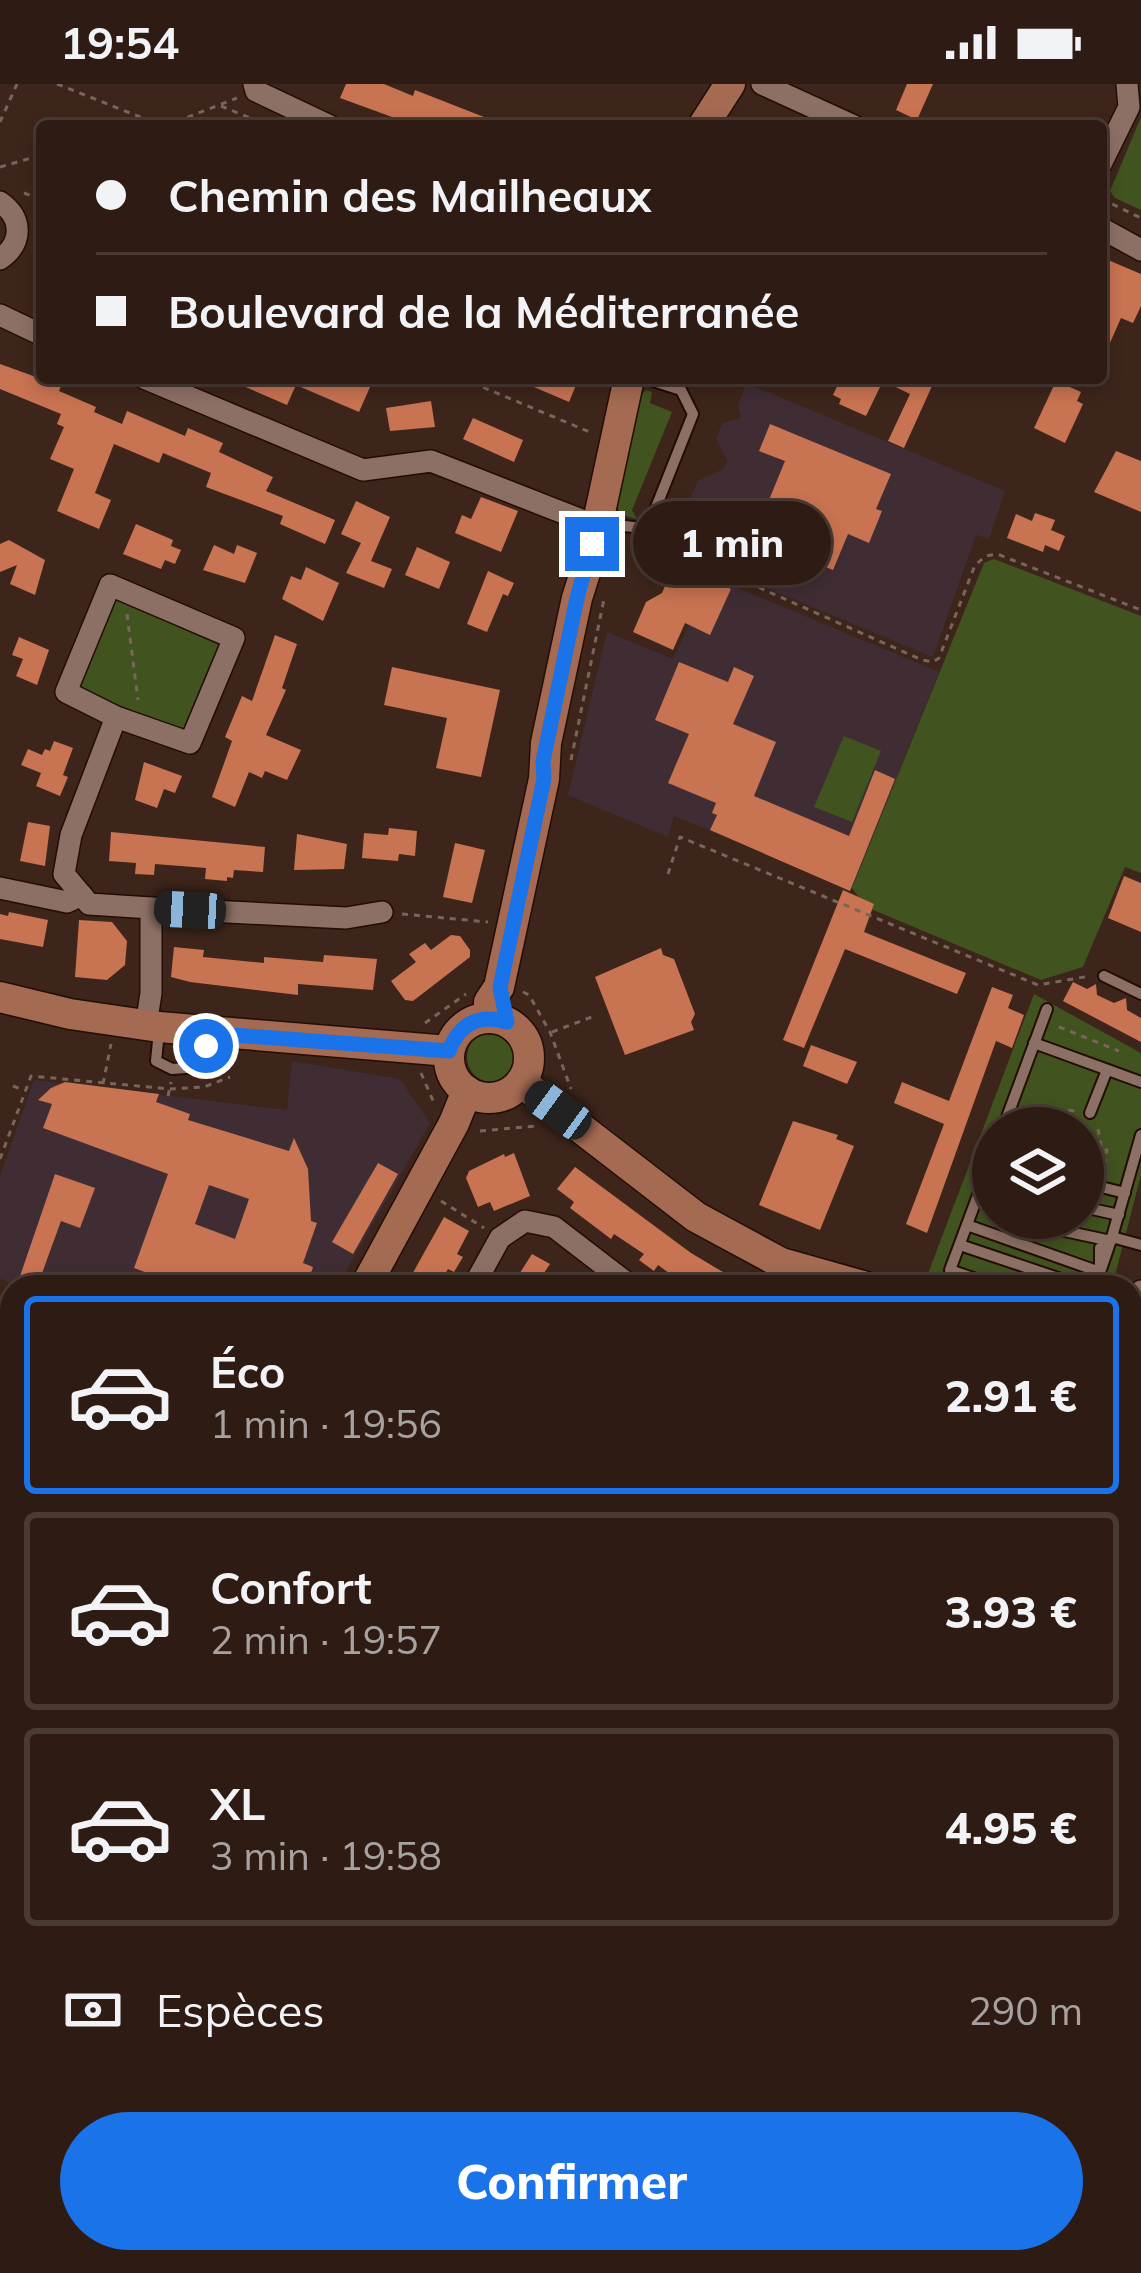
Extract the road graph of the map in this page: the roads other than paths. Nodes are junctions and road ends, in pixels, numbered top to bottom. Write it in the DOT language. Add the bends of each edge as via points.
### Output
graph roads {
  1 [pos="254,84"];
  2 [pos="730,84"];
  3 [pos="762,84"];
  4 [pos="1127,84"];
  5 [pos="317,120"];
  6 [pos="707,120"];
  7 [pos="841,120"];
  8 [pos="1107,152"];
  9 [pos="0,202"];
  10 [pos="1107,231"];
  11 [pos="1141,250"];
  12 [pos="0,259"];
  13 [pos="0,315"];
  14 [pos="36,332"];
  15 [pos="158,384"];
  16 [pos="627,384"];
  17 [pos="662,384"];
  18 [pos="598,523"];
  19 [pos="116,717"];
  20 [pos="0,888"];
  21 [pos="82,895"];
  22 [pos="151,908"];
  23 [pos="382,912"];
  24 [pos="1104,976"];
  25 [pos="1141,993"];
  26 [pos="0,997"];
  27 [pos="1048,1009"];
  28 [pos="498,1020"];
  29 [pos="152,1027"];
  30 [pos="1034,1043"];
  31 [pos="449,1051"];
  32 [pos="1106,1070"];
  33 [pos="521,1082"];
  34 [pos="1141,1082"];
  35 [pos="478,1095"];
  36 [pos="1011,1107"];
  37 [pos="1092,1107"];
  38 [pos="1141,1135"];
  39 [pos="1104,1188"];
  40 [pos="1124,1193"];
  41 [pos="972,1212"];
  42 [pos="1104,1212"];
  43 [pos="1119,1215"];
  44 [pos="967,1225"];
  45 [pos="1096,1239"];
  46 [pos="1108,1242"];
  47 [pos="959,1245"];
  48 [pos="1141,1245"];
  49 [pos="1100,1272"];
  50 [pos="372,1275"];
  51 [pos="480,1275"];
  52 [pos="616,1275"];
  53 [pos="824,1275"];
  54 [pos="964,1275"];
  55 [pos="1049,1275"];
  56 [pos="1099,1275"];
  1 -- 5 [label="street"];
  2 -- 6 [label="main road"];
  3 -- 7 [label="street"];
  4 -- 8 [label="street" via="1129,107"];
  9 -- 12 [label="street" via="19,231"];
  10 -- 11 [label="street"];
  13 -- 14 [label="street"];
  15 -- 18 [label="street" via="363,470 431,461"];
  16 -- 18 [label="main road"];
  17 -- 18 [label="lane" via="681,390 693,414 651,520 641,528"];
  18 -- 28 [label="main road" via="497,987"];
  19 -- 19 [label="street" via="66,692 110,586 234,638 190,743"];
  19 -- 21 [label="street" via="71,835 64,874"];
  20 -- 21 [label="street" via="67,902"];
  21 -- 22 [label="street" via="89,904"];
  22 -- 23 [label="street" via="346,918"];
  22 -- 29 [label="street"];
  24 -- 25 [label="lane"];
  26 -- 29 [label="main road"];
  27 -- 30 [label="lane"];
  28 -- 31 [label="main road" via="466,1025"];
  28 -- 33 [label="main road" via="527,1046"];
  29 -- 31 [label="main road"];
  30 -- 32 [label="lane"];
  30 -- 36 [label="lane"];
  31 -- 35 [label="main road" via="454,1078"];
  32 -- 34 [label="lane"];
  32 -- 37 [label="lane"];
  33 -- 35 [label="main road" via="503,1095"];
  33 -- 53 [label="main road" via="696,1217 781,1263"];
  35 -- 50 [label="main road" via="453,1122"];
  38 -- 40 [label="lane"];
  39 -- 40 [label="lane"];
  40 -- 43 [label="lane"];
  41 -- 44 [label="lane"];
  42 -- 43 [label="lane"];
  43 -- 46 [label="lane"];
  44 -- 47 [label="lane"];
  44 -- 49 [label="lane"];
  45 -- 46 [label="lane"];
  46 -- 48 [label="lane"];
  46 -- 49 [label="lane"];
  47 -- 54 [label="lane" via="950,1270"];
  47 -- 55 [label="lane"];
  49 -- 56 [label="lane"];
  51 -- 52 [label="street" via="500,1238 524,1221 554,1227"];
}
